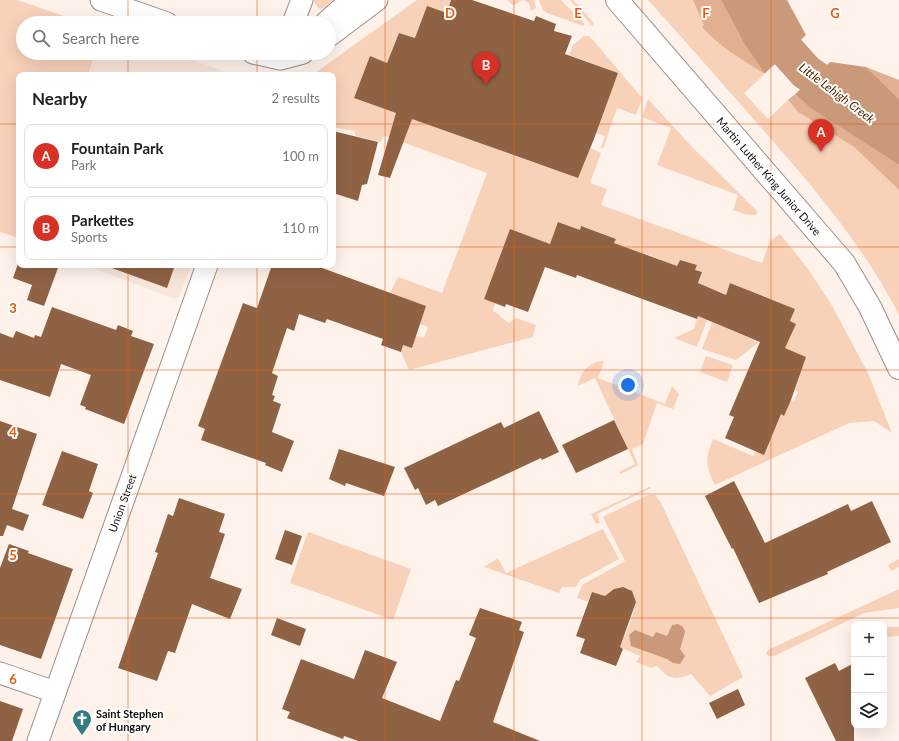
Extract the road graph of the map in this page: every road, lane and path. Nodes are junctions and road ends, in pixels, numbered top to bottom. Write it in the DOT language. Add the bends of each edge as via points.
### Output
graph roads {
  1 [pos="101,0"];
  2 [pos="302,0"];
  3 [pos="351,0"];
  4 [pos="377,0"];
  5 [pos="604,0"];
  6 [pos="617,0"];
  7 [pos="131,5"];
  8 [pos="153,16"];
  9 [pos="296,16"];
  10 [pos="333,16"];
  11 [pos="336,31"];
  12 [pos="679,73"];
  13 [pos="206,268"];
  14 [pos="899,368"];
  15 [pos="0,673"];
  16 [pos="55,692"];
  17 [pos="38,741"];
  1 -- 7 [label="street"];
  2 -- 9 [label="street"];
  3 -- 10 [label="street"];
  4 -- 11 [label="street"];
  5 -- 12 [label="street"];
  6 -- 12 [label="main road, Martin Luther King Junior Drive"];
  7 -- 8 [label="street"];
  12 -- 14 [label="main road, Martin Luther King Junior Drive" via="844,263 870,307"];
  13 -- 16 [label="street, Union Street"];
  15 -- 16 [label="street"];
  16 -- 17 [label="street, Union Street"];
}
